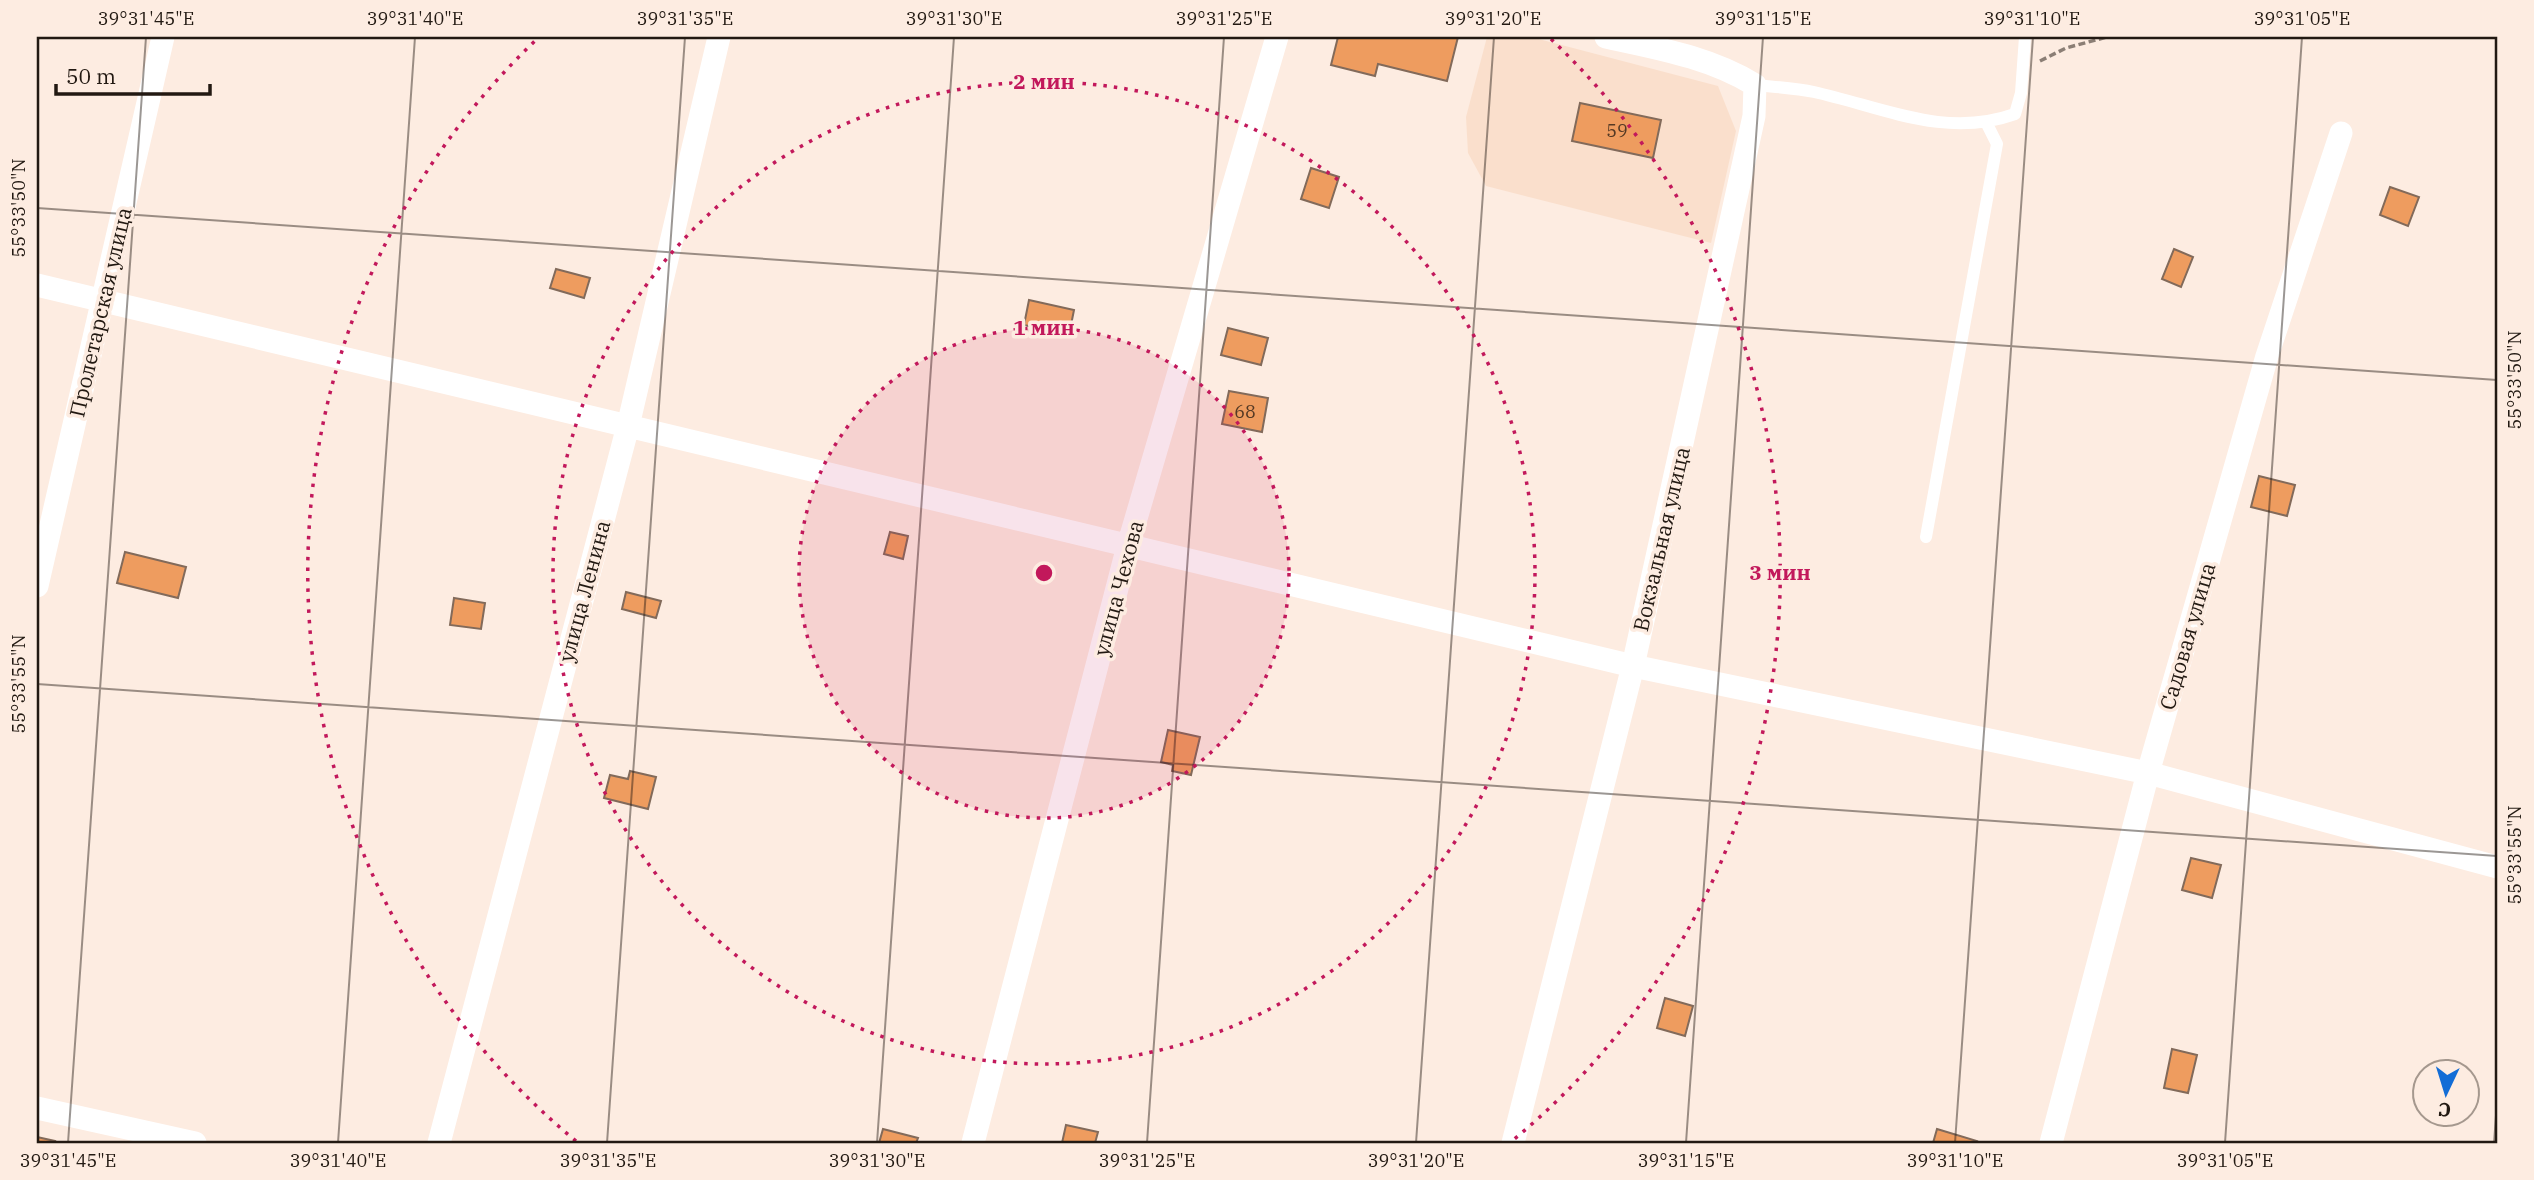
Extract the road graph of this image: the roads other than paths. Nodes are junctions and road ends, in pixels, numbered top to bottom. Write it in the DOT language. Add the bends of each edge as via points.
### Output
graph roads {
  1 [pos="163,37"];
  2 [pos="719,37"];
  3 [pos="1277,37"];
  4 [pos="1606,37"];
  5 [pos="2025,37"];
  6 [pos="1755,85"];
  7 [pos="1987,124"];
  8 [pos="2341,134"];
  9 [pos="37,285"];
  10 [pos="102,301"];
  11 [pos="628,426"];
  12 [pos="1926,537"];
  13 [pos="1128,546"];
  14 [pos="37,586"];
  15 [pos="1633,666"];
  16 [pos="2148,773"];
  17 [pos="2497,867"];
  18 [pos="37,1108"];
  19 [pos="195,1143"];
  20 [pos="439,1143"];
  21 [pos="973,1143"];
  22 [pos="1513,1143"];
  23 [pos="2051,1143"];
  1 -- 10 [label="street, Пролетарская улица"];
  2 -- 11 [label="street, улица Ленина"];
  3 -- 13 [label="street, улица Чехова"];
  4 -- 6 [label="street" via="1722,67"];
  5 -- 7 [label="lane" via="2015,114"];
  6 -- 7 [label="lane" via="1813,92 1923,121"];
  6 -- 15 [label="street, Вокзальная улица" via="1754,116"];
  7 -- 12 [label="lane" via="1997,144"];
  8 -- 16 [label="street, Садовая улица" via="2267,356"];
  9 -- 10 [label="street"];
  10 -- 11 [label="street"];
  10 -- 14 [label="street, Пролетарская улица"];
  11 -- 13 [label="street"];
  11 -- 20 [label="street, улица Ленина"];
  13 -- 15 [label="street"];
  13 -- 21 [label="street, улица Чехова"];
  15 -- 16 [label="street"];
  15 -- 22 [label="street, Вокзальная улица"];
  16 -- 17 [label="street"];
  16 -- 23 [label="street, Садовая улица"];
  18 -- 19 [label="street"];
}
